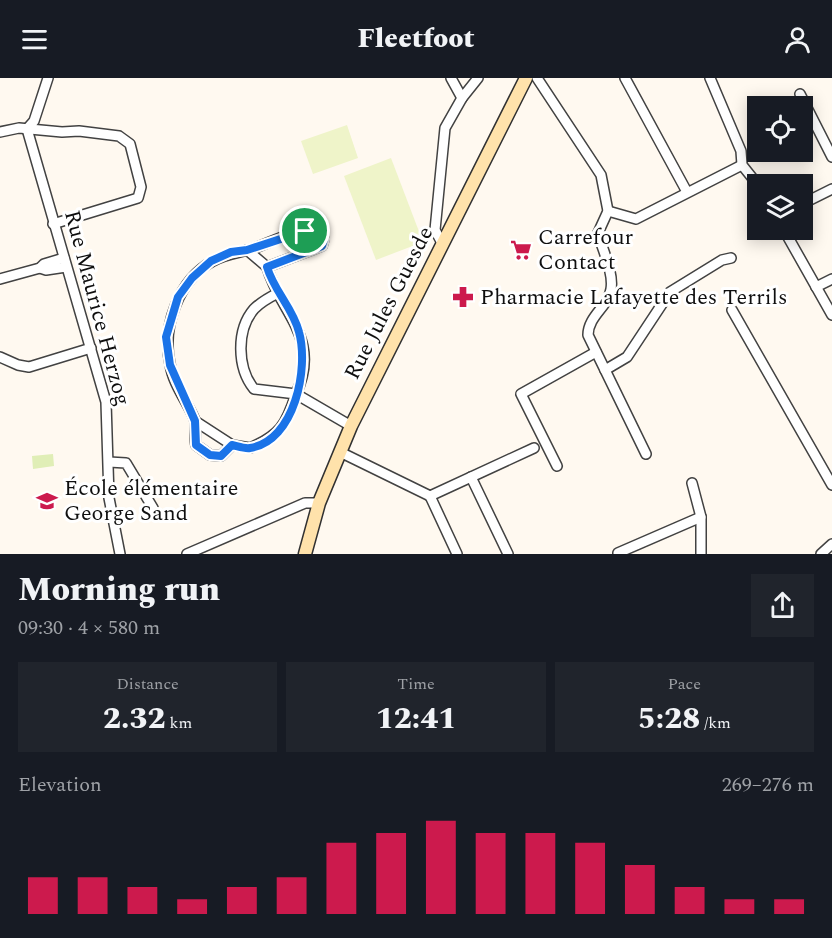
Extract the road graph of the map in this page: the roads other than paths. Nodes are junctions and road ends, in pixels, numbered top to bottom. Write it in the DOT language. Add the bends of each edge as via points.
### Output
graph roads {
  1 [pos="48,78"];
  2 [pos="451,78"];
  3 [pos="478,78"];
  4 [pos="526,78"];
  5 [pos="537,78"];
  6 [pos="625,78"];
  7 [pos="710,78"];
  8 [pos="800,94"];
  9 [pos="462,98"];
  10 [pos="27,129"];
  11 [pos="0,132"];
  12 [pos="832,157"];
  13 [pos="742,165"];
  14 [pos="749,174"];
  15 [pos="832,189"];
  16 [pos="687,192"];
  17 [pos="813,198"];
  18 [pos="608,212"];
  19 [pos="53,224"];
  20 [pos="790,240"];
  21 [pos="442,243"];
  22 [pos="247,250"];
  23 [pos="731,258"];
  24 [pos="65,262"];
  25 [pos="267,267"];
  26 [pos="0,279"];
  27 [pos="832,279"];
  28 [pos="816,287"];
  29 [pos="278,293"];
  30 [pos="732,310"];
  31 [pos="832,315"];
  32 [pos="91,348"];
  33 [pos="596,352"];
  34 [pos="0,357"];
  35 [pos="605,370"];
  36 [pos="296,394"];
  37 [pos="195,421"];
  38 [pos="351,426"];
  39 [pos="232,445"];
  40 [pos="534,448"];
  41 [pos="340,452"];
  42 [pos="646,454"];
  43 [pos="109,462"];
  44 [pos="557,466"];
  45 [pos="471,477"];
  46 [pos="692,483"];
  47 [pos="832,485"];
  48 [pos="430,496"];
  49 [pos="319,503"];
  50 [pos="153,508"];
  51 [pos="701,517"];
  52 [pos="832,544"];
  53 [pos="618,553"];
  54 [pos="120,554"];
  55 [pos="187,554"];
  56 [pos="305,554"];
  57 [pos="458,554"];
  58 [pos="508,554"];
  59 [pos="701,554"];
  60 [pos="821,554"];
  1 -- 10 [label="street" via="34,121"];
  2 -- 9 [label="street"];
  3 -- 9 [label="street"];
  4 -- 21 [label="street, Rue Jules Guesde"];
  5 -- 18 [label="street" via="601,175"];
  6 -- 16 [label="street"];
  7 -- 13 [label="street" via="741,151"];
  8 -- 12 [label="street"];
  9 -- 21 [label="street" via="445,129 435,230"];
  10 -- 11 [label="street"];
  10 -- 19 [label="street, Rue Maurice Herzog"];
  10 -- 19 [label="street" via="79,130 119,136 130,144 141,187 138,198"];
  13 -- 14 [label="street"];
  13 -- 16 [label="street"];
  15 -- 17 [label="street"];
  16 -- 18 [label="street" via="636,219"];
  18 -- 33 [label="street" via="598,233 611,292 588,327"];
  19 -- 24 [label="street, Rue Maurice Herzog"];
  20 -- 28 [label="street"];
  21 -- 38 [label="street, Rue Jules Guesde"];
  22 -- 25 [label="street"];
  22 -- 25 [label="street" via="305,231 322,234 322,246"];
  22 -- 37 [label="street" via="211,261 178,297 166,337 170,365"];
  23 -- 35 [label="street" via="670,292 627,357"];
  24 -- 26 [label="street" via="44,264"];
  24 -- 32 [label="street, Rue Maurice Herzog"];
  25 -- 29 [label="street"];
  27 -- 28 [label="street"];
  28 -- 31 [label="street"];
  29 -- 36 [label="street" via="300,335 302,380"];
  29 -- 36 [label="street" via="255,309 245,324 242,360 254,389"];
  30 -- 47 [label="street"];
  32 -- 34 [label="street" via="29,367"];
  32 -- 43 [label="street, Rue Maurice Herzog" via="107,411"];
  33 -- 35 [label="street"];
  33 -- 44 [label="street" via="521,394"];
  35 -- 42 [label="street"];
  36 -- 38 [label="street"];
  36 -- 39 [label="street" via="279,432 250,448"];
  37 -- 39 [label="street"];
  37 -- 39 [label="street" via="200,450 221,456"];
  38 -- 41 [label="street, Rue Jules Guesde"];
  40 -- 45 [label="street"];
  41 -- 48 [label="street"];
  41 -- 49 [label="street, Rue Jules Guesde"];
  43 -- 50 [label="street" via="126,463"];
  43 -- 54 [label="street, Rue Maurice Herzog" via="109,498"];
  45 -- 48 [label="street"];
  45 -- 58 [label="street"];
  46 -- 51 [label="street"];
  48 -- 57 [label="street"];
  49 -- 55 [label="street" via="305,503"];
  49 -- 56 [label="street, Rue Jules Guesde"];
  51 -- 53 [label="street"];
  51 -- 59 [label="street"];
  52 -- 60 [label="street"];
}
